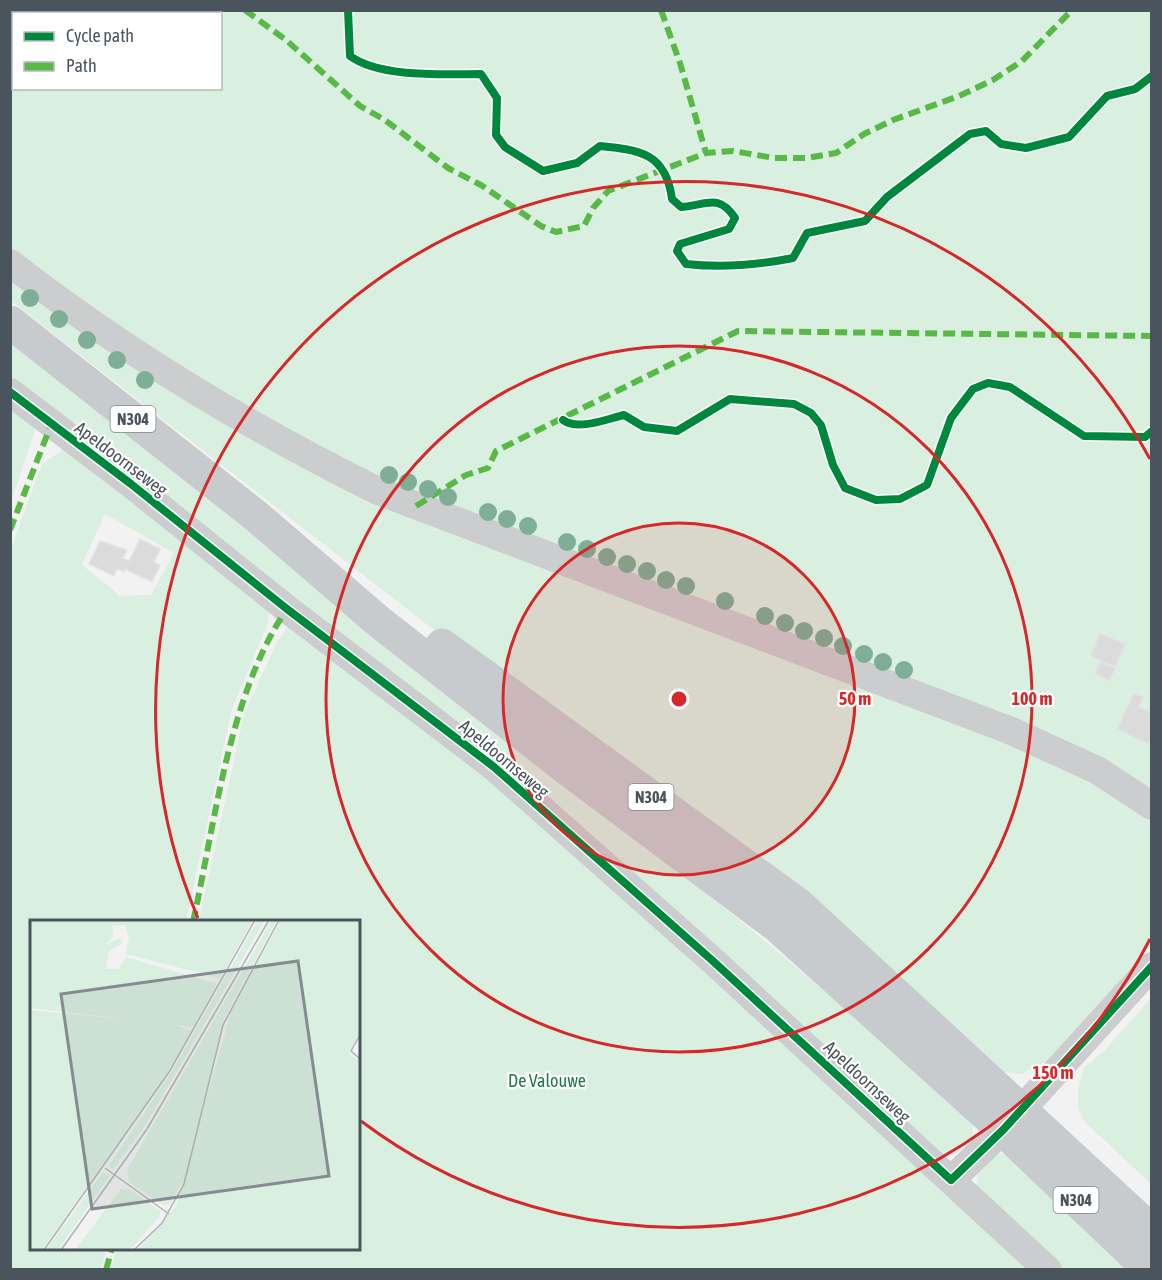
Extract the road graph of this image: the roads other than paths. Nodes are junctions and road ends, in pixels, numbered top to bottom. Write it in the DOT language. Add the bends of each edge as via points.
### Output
graph roads {
  1 [pos="10,263"];
  2 [pos="10,322"];
  3 [pos="10,392"];
  4 [pos="1152,806"];
  5 [pos="1152,966"];
  6 [pos="1012,1120"];
  7 [pos="951,1180"];
  8 [pos="1152,1231"];
  9 [pos="1048,1269"];
  10 [pos="1150,1269"];
  1 -- 4 [label="street" via="204,397 287,446 378,491 1009,730 1097,770"];
  2 -- 6 [label="main road, N304" via="256,516 388,605 798,904"];
  3 -- 7 [label="street, Apeldoornseweg" via="494,767"];
  5 -- 6 [label="street"];
  6 -- 7 [label="street"];
  6 -- 8 [label="main road, N304"];
  6 -- 10 [label="main road, N304"];
  7 -- 9 [label="street, Apeldoornseweg"];
}
